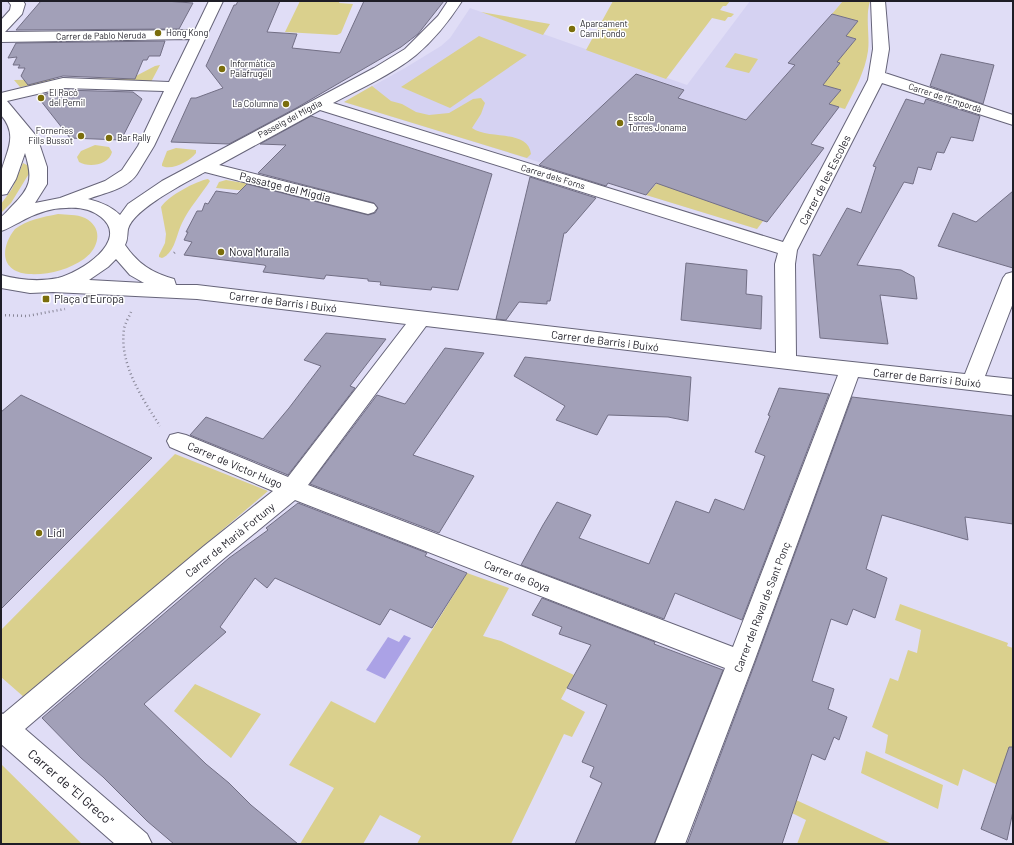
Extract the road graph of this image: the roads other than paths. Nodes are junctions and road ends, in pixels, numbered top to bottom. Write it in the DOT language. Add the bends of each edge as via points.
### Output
graph roads {
  1 [pos="15,1"];
  2 [pos="216,1"];
  3 [pos="456,1"];
  4 [pos="878,1"];
  5 [pos="1,29"];
  6 [pos="200,34"];
  7 [pos="1,37"];
  8 [pos="877,76"];
  9 [pos="174,87"];
  10 [pos="1,98"];
  11 [pos="319,104"];
  12 [pos="1,105"];
  13 [pos="12,119"];
  14 [pos="1013,120"];
  15 [pos="203,166"];
  16 [pos="1,190"];
  17 [pos="58,203"];
  18 [pos="368,208"];
  19 [pos="6,221"];
  20 [pos="118,237"];
  21 [pos="788,250"];
  22 [pos="1013,278"];
  23 [pos="1,281"];
  24 [pos="50,285"];
  25 [pos="21,286"];
  26 [pos="197,292"];
  27 [pos="1,293"];
  28 [pos="420,319"];
  29 [pos="786,362"];
  30 [pos="851,370"];
  31 [pos="972,383"];
  32 [pos="1013,387"];
  33 [pos="178,441"];
  34 [pos="292,490"];
  35 [pos="742,662"];
  36 [pos="3,728"];
  37 [pos="138,844"];
  38 [pos="670,844"];
  1 -- 5 [label="street" via="18,4 18,11"];
  2 -- 6 [label="street"];
  3 -- 11 [label="street, Passeig del Migdia" via="443,19 410,52"];
  4 -- 8 [label="street, Carrer de les Escoles" via="881,49"];
  6 -- 7 [label="street, Carrer de Pablo Neruda"];
  6 -- 9 [label="street"];
  8 -- 14 [label="street, Carrer de l'Empordà"];
  8 -- 21 [label="street, Carrer de les Escoles"];
  9 -- 10 [label="street" via="63,83"];
  9 -- 17 [label="street" via="146,146 128,174 111,185"];
  11 -- 15 [label="street, Passeig del Migdia"];
  11 -- 21 [label="street, Carrer dels Forns"];
  12 -- 13 [label="street"];
  13 -- 16 [label="street" via="19,135 18,142 6,184"];
  13 -- 19 [label="street" via="29,137 38,167 38,184 28,200"];
  15 -- 18 [label="street, Passatge del Migdia"];
  15 -- 20 [label="street, Passeig del Migdia" via="134,208"];
  17 -- 19 [label="street" via="42,206"];
  17 -- 20 [label="street" via="81,203 99,208 113,217"];
  20 -- 24 [label="street, Passeig del Migdia" via="107,258 92,270 72,280"];
  20 -- 26 [label="street, Carrer de Barris i Buixó" via="127,261 137,272 160,282"];
  21 -- 29 [label="street, Carrer de les Escoles" via="785,264"];
  22 -- 31 [label="street"];
  23 -- 25 [label="street"];
  24 -- 25 [label="street"];
  24 -- 26 [label="street, Carrer de Barris i Buixó"];
  25 -- 27 [label="street"];
  26 -- 28 [label="street, Carrer de Barris i Buixó"];
  28 -- 29 [label="street, Carrer de Barris i Buixó"];
  28 -- 34 [label="street, Carrer de Marià Fortuny"];
  29 -- 30 [label="street, Carrer de Barris i Buixó"];
  30 -- 31 [label="street, Carrer de Barris i Buixó"];
  30 -- 35 [label="street, Carrer del Raval de Sant Ponç"];
  31 -- 32 [label="street, Carrer de Barris i Buixó"];
  33 -- 34 [label="street, Carrer de Víctor Hugo"];
  34 -- 35 [label="street, Carrer de Goya"];
  34 -- 36 [label="street, Carrer de Marià Fortuny"];
  35 -- 38 [label="street, Carrer del Raval de Sant Ponç"];
  36 -- 37 [label="street, Carrer de \"El Greco\""];
}
